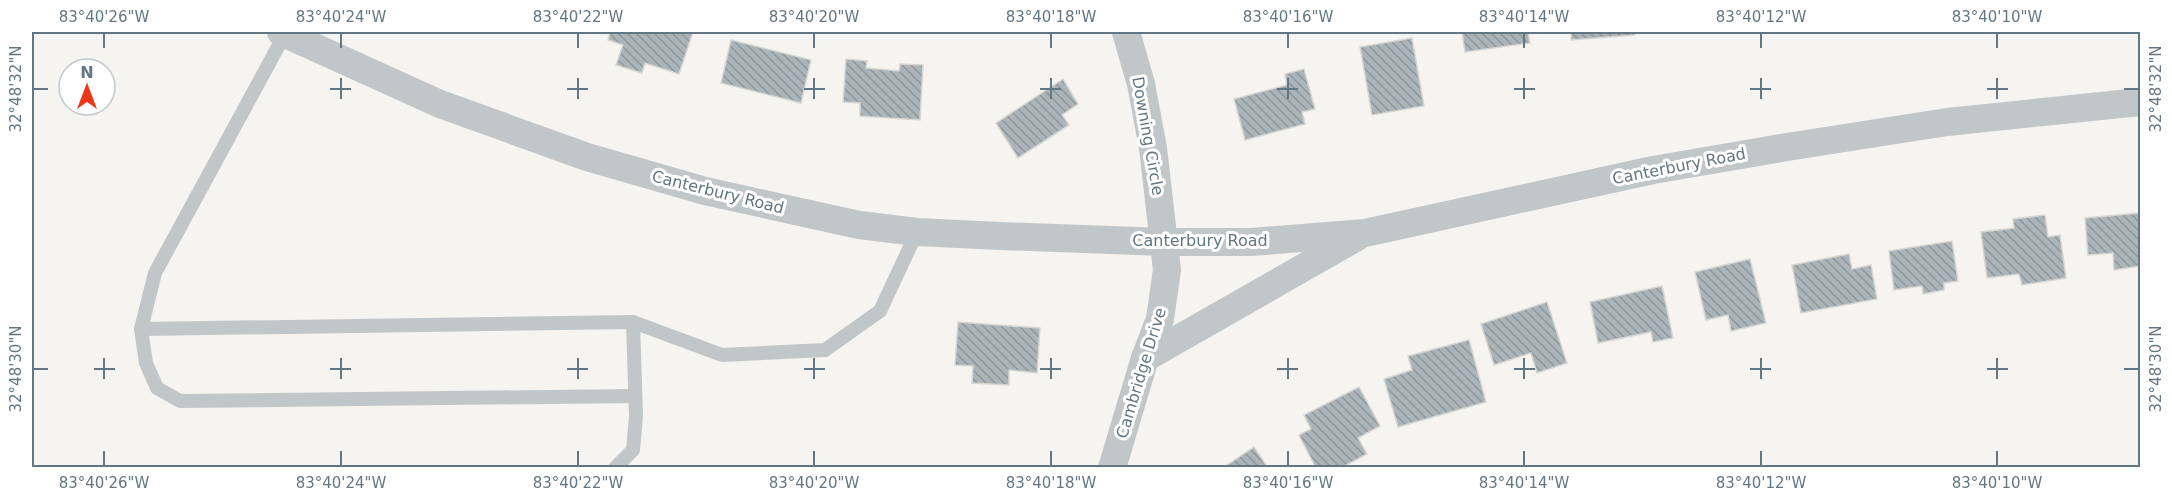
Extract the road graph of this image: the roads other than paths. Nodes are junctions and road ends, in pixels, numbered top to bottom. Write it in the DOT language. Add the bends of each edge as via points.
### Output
graph roads {
  1 [pos="1126,32"];
  2 [pos="283,33"];
  3 [pos="2140,102"];
  4 [pos="917,232"];
  5 [pos="1365,233"];
  6 [pos="1164,242"];
  7 [pos="633,322"];
  8 [pos="141,329"];
  9 [pos="1145,358"];
  10 [pos="635,396"];
  11 [pos="615,468"];
  12 [pos="1112,468"];
  1 -- 6 [label="street, Downing Circle" via="1154,148"];
  2 -- 4 [label="street, Canterbury Road" via="440,104 587,157 705,191 859,225"];
  2 -- 8 [label="lane" via="155,273"];
  3 -- 5 [label="street, Canterbury Road" via="1947,122 1787,147 1653,170"];
  4 -- 6 [label="street, Canterbury Road"];
  4 -- 7 [label="lane" via="880,312 825,350 722,355"];
  5 -- 6 [label="street, Canterbury Road" via="1251,242"];
  5 -- 9 [label="street"];
  6 -- 9 [label="street, Cambridge Drive" via="1167,270 1160,319"];
  7 -- 8 [label="lane"];
  7 -- 10 [label="lane"];
  8 -- 10 [label="lane" via="146,363 157,388 180,401"];
  9 -- 12 [label="street, Cambridge Drive"];
  10 -- 11 [label="lane" via="633,450"];
}
